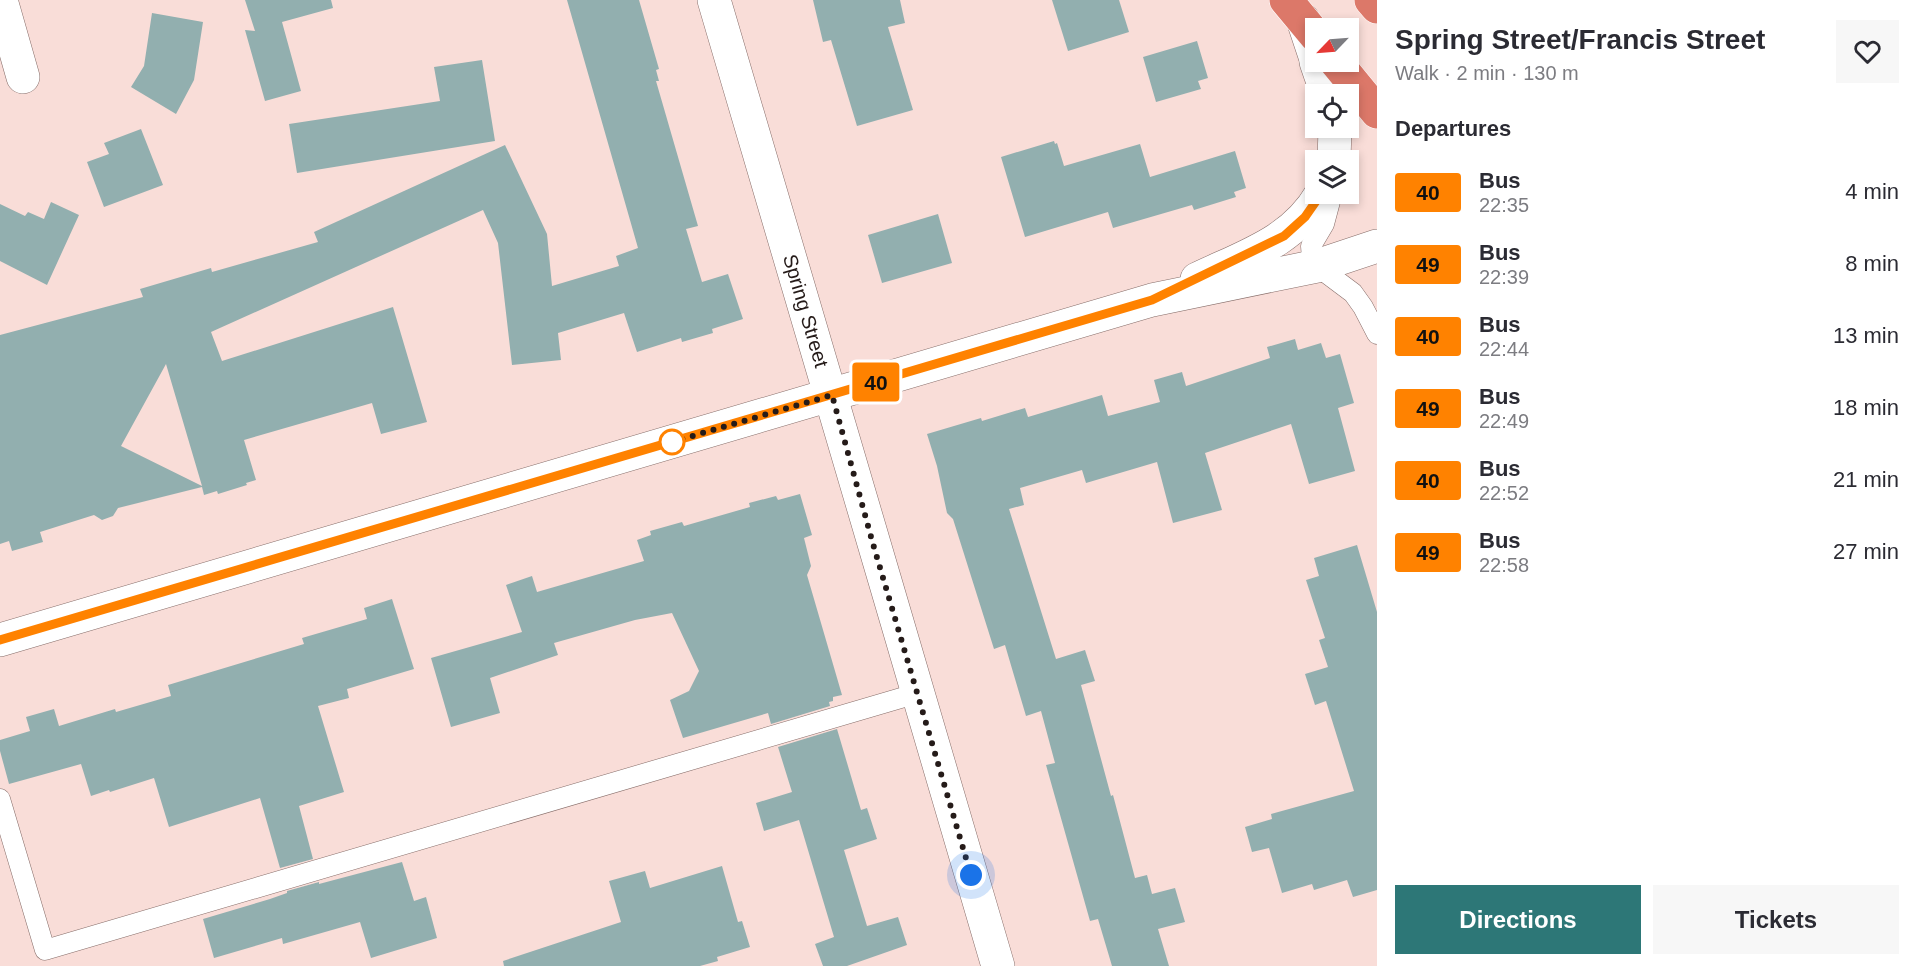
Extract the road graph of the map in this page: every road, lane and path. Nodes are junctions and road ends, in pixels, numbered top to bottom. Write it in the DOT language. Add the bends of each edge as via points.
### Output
graph roads {
  1 [pos="1,0"];
  2 [pos="714,0"];
  3 [pos="1371,0"];
  4 [pos="1377,7"];
  5 [pos="1344,72"];
  6 [pos="23,77"];
  7 [pos="1377,112"];
  8 [pos="1314,204"];
  9 [pos="1329,204"];
  10 [pos="1377,246"];
  11 [pos="1317,267"];
  12 [pos="1152,300"];
  13 [pos="1377,334"];
  14 [pos="832,395"];
  15 [pos="0,640"];
  16 [pos="918,693"];
  17 [pos="0,799"];
  18 [pos="998,966"];
  1 -- 6 [label="street"];
  2 -- 14 [label="street, Spring Street"];
  3 -- 4 [label="highway"];
  5 -- 7 [label="highway"];
  8 -- 12 [label="street" via="1284,236"];
  9 -- 11 [label="lane" via="1324,224 1311,246"];
  10 -- 11 [label="street"];
  11 -- 12 [label="street"];
  11 -- 13 [label="lane" via="1353,293"];
  12 -- 14 [label="street"];
  14 -- 15 [label="street"];
  14 -- 16 [label="street, Spring Street"];
  16 -- 17 [label="lane" via="45,950"];
  16 -- 18 [label="street, Spring Street"];
}
